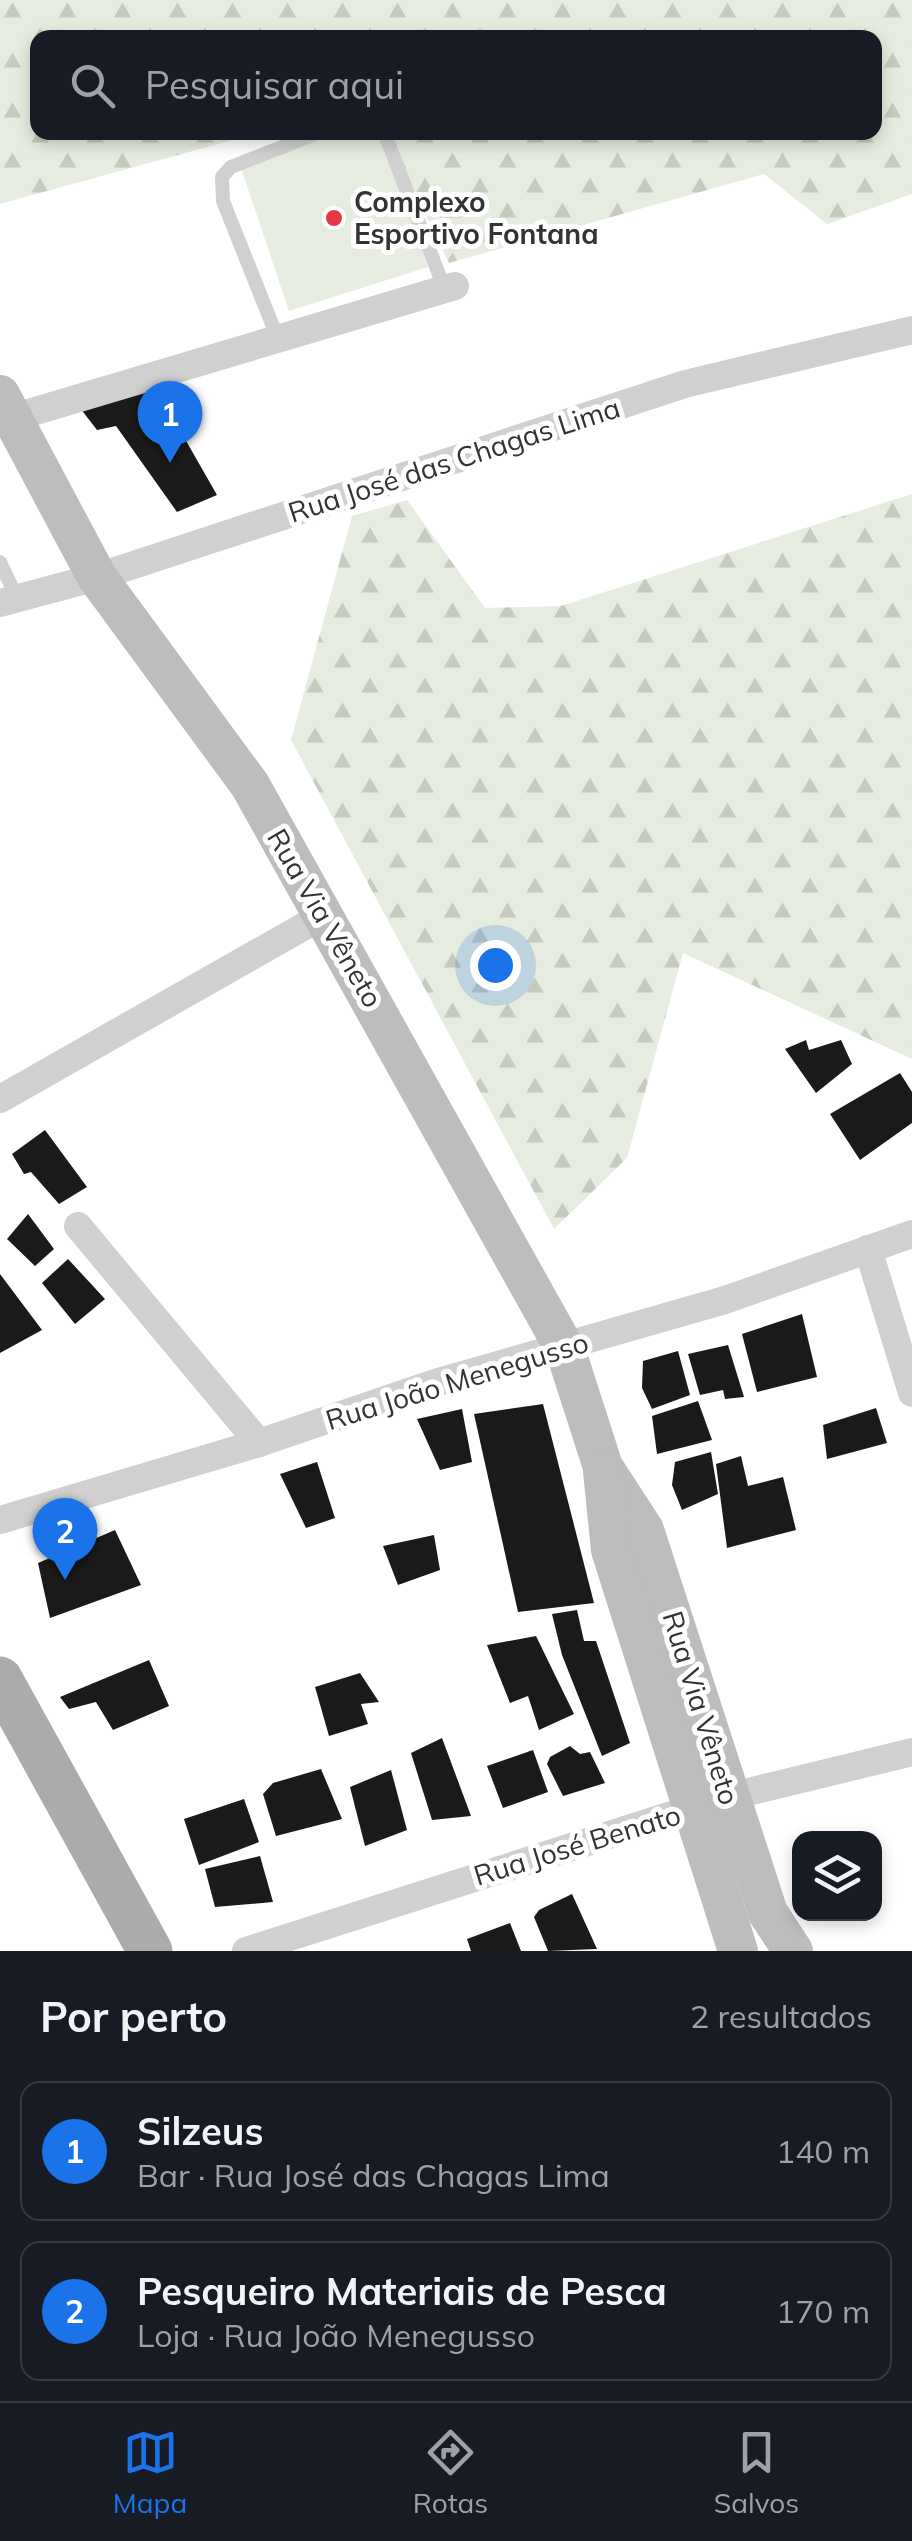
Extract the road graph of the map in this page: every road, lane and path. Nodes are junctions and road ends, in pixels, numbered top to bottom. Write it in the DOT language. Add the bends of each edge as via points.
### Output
graph roads {
  1 [pos="300,140"];
  2 [pos="387,140"];
  3 [pos="450,288"];
  4 [pos="912,330"];
  5 [pos="278,339"];
  6 [pos="4,414"];
  7 [pos="0,562"];
  8 [pos="97,577"];
  9 [pos="9,600"];
  10 [pos="324,915"];
  11 [pos="0,1099"];
  12 [pos="78,1226"];
  13 [pos="912,1234"];
  14 [pos="868,1249"];
  15 [pos="565,1349"];
  16 [pos="912,1393"];
  17 [pos="259,1443"];
  18 [pos="0,1520"];
  19 [pos="2,1687"];
  20 [pos="912,1752"];
  21 [pos="712,1803"];
  22 [pos="150,1951"];
  23 [pos="246,1951"];
  24 [pos="738,1951"];
  25 [pos="793,1951"];
  1 -- 5 [label="lane" via="231,167 222,177 223,202"];
  2 -- 3 [label="lane"];
  3 -- 5 [label="street"];
  4 -- 8 [label="street, Rua José das Chagas Lima" via="685,384"];
  5 -- 6 [label="street"];
  6 -- 8 [label="main road, Rua Via Vêneto"];
  7 -- 9 [label="lane"];
  8 -- 9 [label="street, Rua José das Chagas Lima"];
  8 -- 10 [label="main road, Rua Via Vêneto" via="250,785"];
  10 -- 11 [label="street"];
  10 -- 15 [label="main road, Rua Via Vêneto"];
  12 -- 17 [label="street"];
  13 -- 14 [label="street, Rua João Menegusso"];
  14 -- 15 [label="street, Rua João Menegusso"];
  14 -- 16 [label="street"];
  15 -- 17 [label="street, Rua João Menegusso" via="435,1383"];
  15 -- 21 [label="main road, Rua Via Vêneto" via="603,1467 644,1530"];
  17 -- 18 [label="street, Rua João Menegusso"];
  19 -- 22 [label="main road"];
  20 -- 21 [label="street, Rua José Benato"];
  21 -- 23 [label="street, Rua José Benato"];
  21 -- 24 [label="main road, Rua Via Vêneto"];
  21 -- 25 [label="main road, Rua Via Vêneto"];
}
